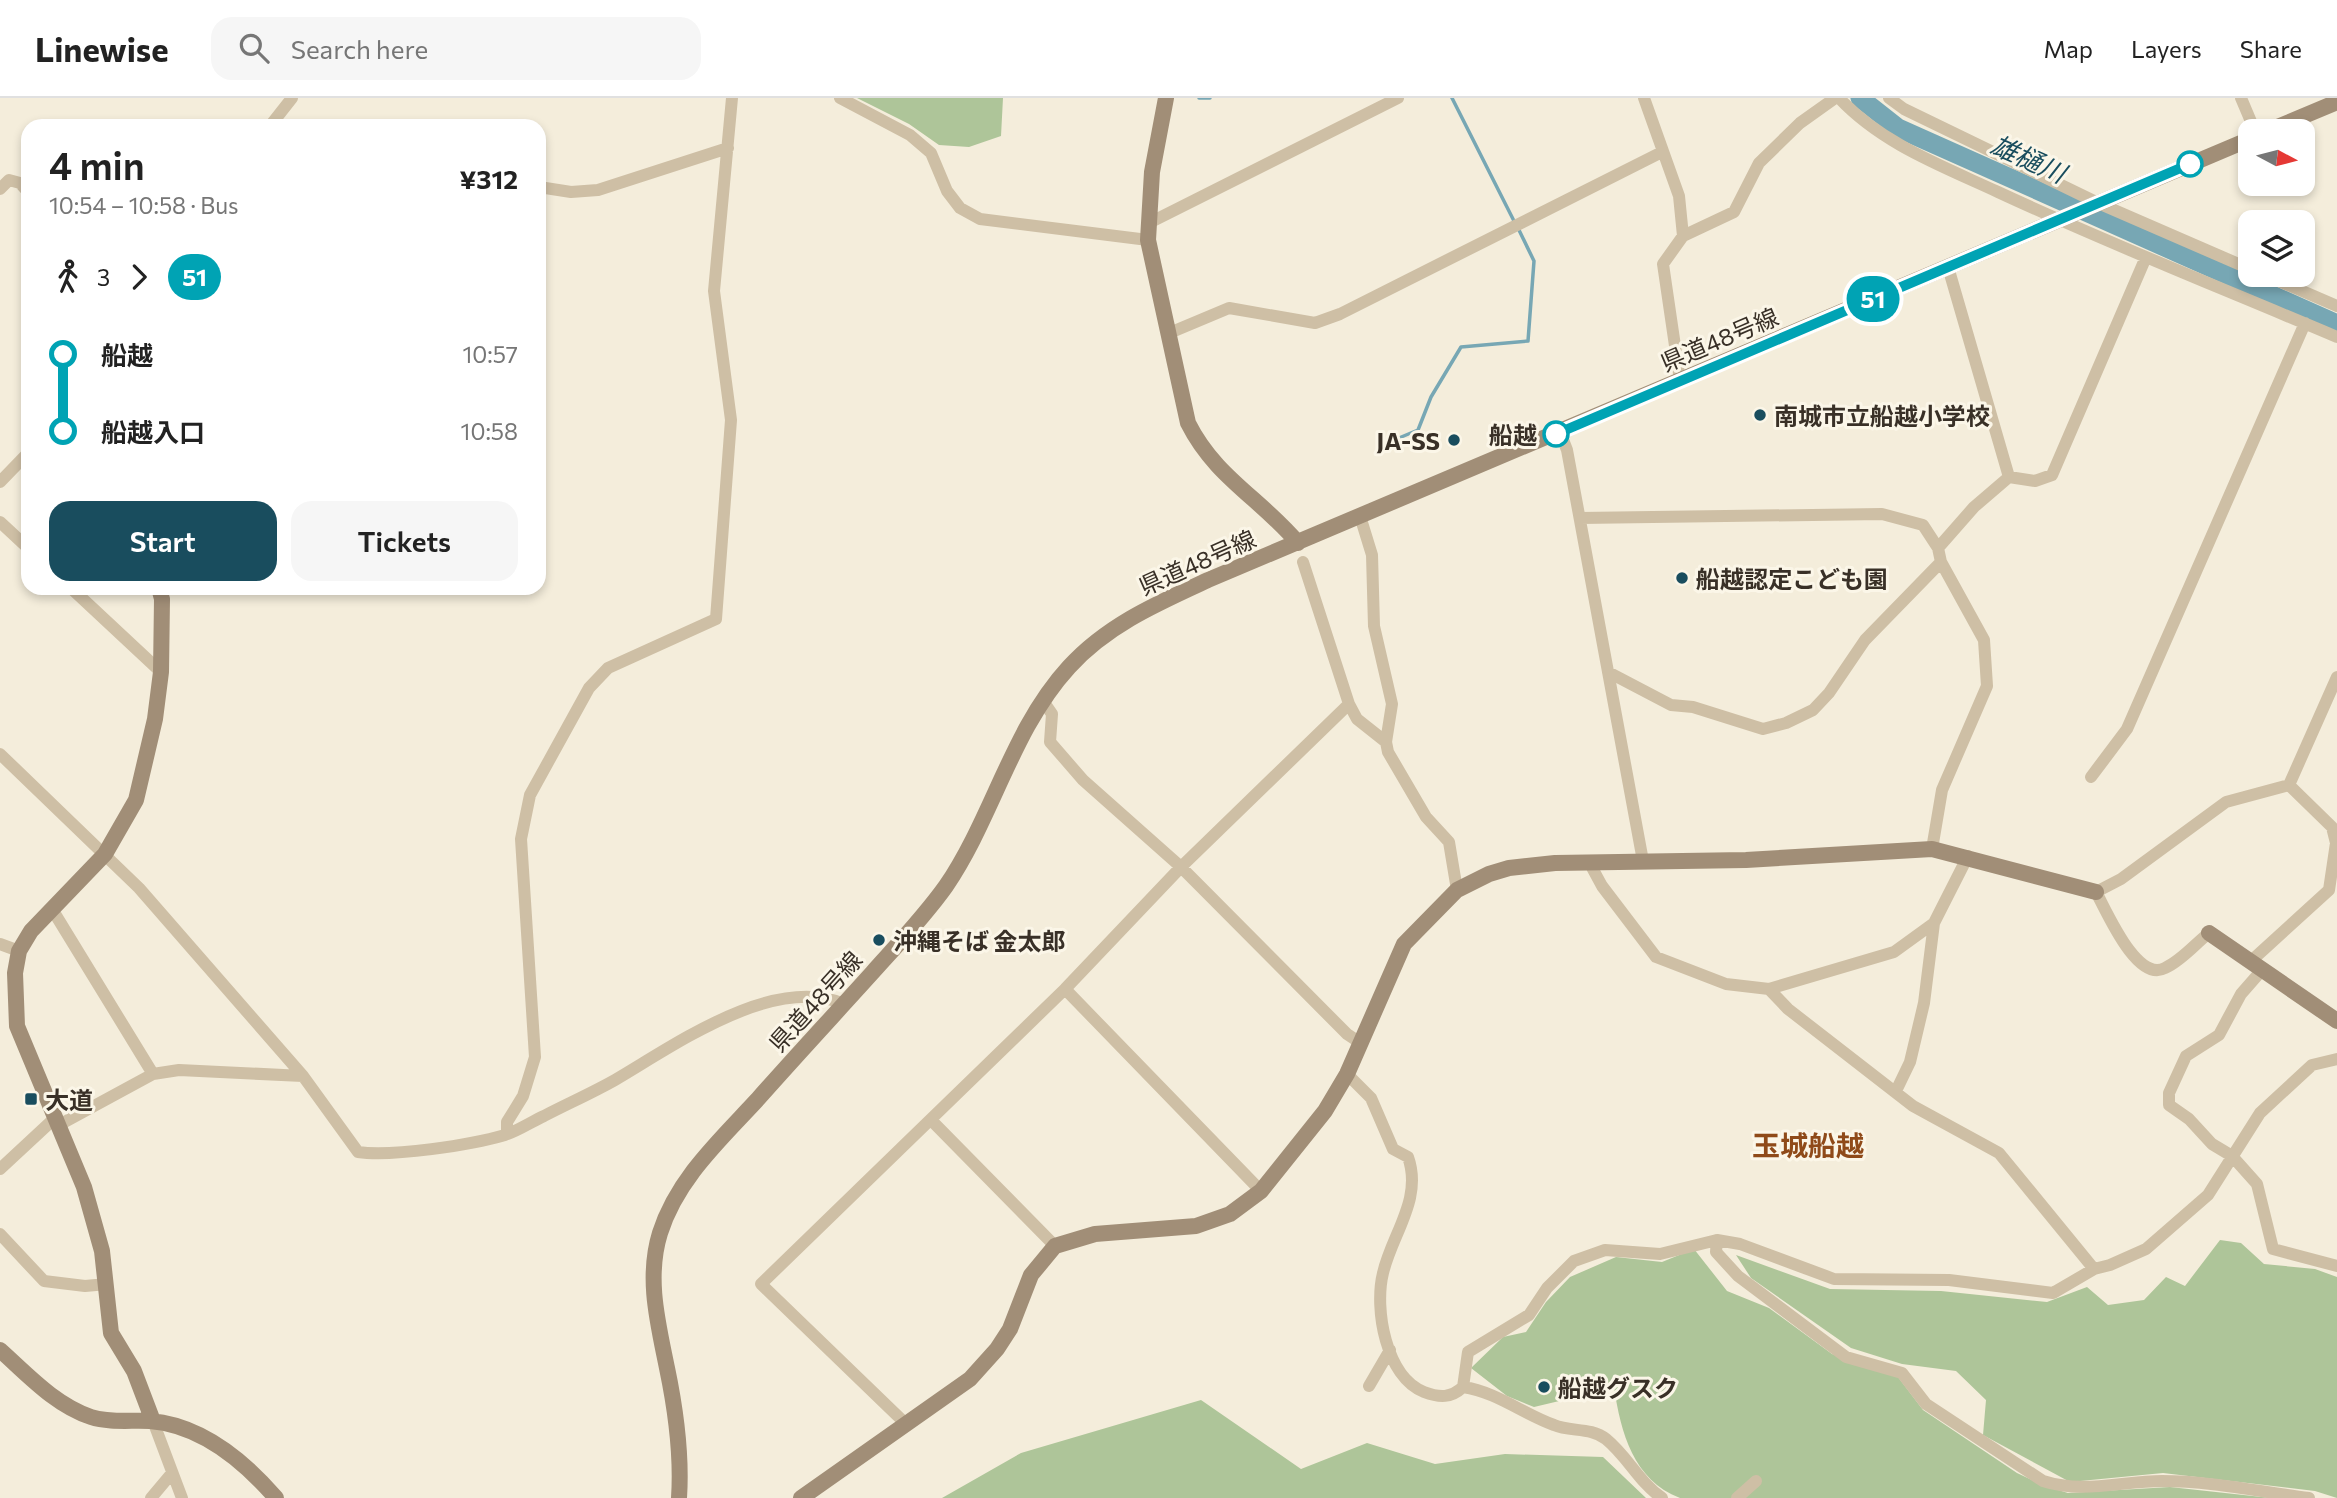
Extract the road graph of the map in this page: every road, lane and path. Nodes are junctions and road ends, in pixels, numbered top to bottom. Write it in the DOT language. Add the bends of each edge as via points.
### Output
graph roads {
  1 [pos="292,98"];
  2 [pos="732,98"];
  3 [pos="840,98"];
  4 [pos="1167,98"];
  5 [pos="1398,98"];
  6 [pos="1644,98"];
  7 [pos="1837,98"];
  8 [pos="1889,98"];
  9 [pos="2241,98"];
  10 [pos="2337,102"];
  11 [pos="276,119"];
  12 [pos="2250,119"];
  13 [pos="2297,119"];
  14 [pos="2238,144"];
  15 [pos="728,148"];
  16 [pos="1662,152"];
  17 [pos="21,184"];
  18 [pos="546,188"];
  19 [pos="0,189"];
  20 [pos="2095,205"];
  21 [pos="2062,218"];
  22 [pos="1149,231"];
  23 [pos="1683,236"];
  24 [pos="2146,257"];
  25 [pos="2238,263"];
  26 [pos="1948,267"];
  27 [pos="2293,287"];
  28 [pos="2337,306"];
  29 [pos="2305,323"];
  30 [pos="1167,334"];
  31 [pos="2337,337"];
  32 [pos="1679,380"];
  33 [pos="1560,432"];
  34 [pos="21,460"];
  35 [pos="2009,477"];
  36 [pos="0,482"];
  37 [pos="1360,516"];
  38 [pos="1580,518"];
  39 [pos="0,522"];
  40 [pos="21,542"];
  41 [pos="1298,543"];
  42 [pos="1940,555"];
  43 [pos="1303,562"];
  44 [pos="78,595"];
  45 [pos="161,595"];
  46 [pos="161,672"];
  47 [pos="1608,672"];
  48 [pos="2337,677"];
  49 [pos="1043,701"];
  50 [pos="1349,704"];
  51 [pos="1386,743"];
  52 [pos="0,754"];
  53 [pos="2091,777"];
  54 [pos="2288,785"];
  55 [pos="1932,849"];
  56 [pos="105,854"];
  57 [pos="1968,856"];
  58 [pos="1643,861"];
  59 [pos="1589,862"];
  60 [pos="1181,867"];
  61 [pos="1457,890"];
  62 [pos="2096,892"];
  63 [pos="52,909"];
  64 [pos="1934,923"];
  65 [pos="2209,933"];
  66 [pos="0,944"];
  67 [pos="19,951"];
  68 [pos="2256,966"];
  69 [pos="1065,989"];
  70 [pos="1769,989"];
  71 [pos="844,1004"];
  72 [pos="2337,1021"];
  73 [pos="1359,1042"];
  74 [pos="2337,1059"];
  75 [pos="153,1074"];
  76 [pos="1347,1074"];
  77 [pos="303,1076"];
  78 [pos="1896,1091"];
  79 [pos="931,1120"];
  80 [pos="58,1121"];
  81 [pos="506,1135"];
  82 [pos="2232,1156"];
  83 [pos="0,1169"];
  84 [pos="1261,1191"];
  85 [pos="0,1234"];
  86 [pos="1717,1241"];
  87 [pos="1055,1246"];
  88 [pos="2336,1262"];
  89 [pos="2094,1269"];
  90 [pos="107,1284"];
  91 [pos="0,1350"];
  92 [pos="1391,1350"];
  93 [pos="1369,1386"];
  94 [pos="1463,1387"];
  95 [pos="153,1421"];
  96 [pos="906,1424"];
  97 [pos="172,1473"];
  98 [pos="1756,1481"];
  99 [pos="151,1498"];
  100 [pos="182,1498"];
  101 [pos="276,1498"];
  102 [pos="679,1498"];
  103 [pos="801,1498"];
  104 [pos="1662,1498"];
  105 [pos="1737,1498"];
  106 [pos="2309,1498"];
  1 -- 11 [label="street"];
  2 -- 15 [label="street"];
  3 -- 22 [label="street" via="921,144 931,153 947,191 960,208 980,219"];
  4 -- 22 [label="street" via="1154,159"];
  5 -- 22 [label="street"];
  6 -- 16 [label="street"];
  7 -- 21 [label="street" via="1879,134"];
  7 -- 23 [label="street" via="1801,123 1759,163 1734,212"];
  8 -- 20 [label="street"];
  9 -- 12 [label="street"];
  10 -- 13 [label="street"];
  14 -- 20 [label="street, 県道48号線"];
  15 -- 18 [label="street" via="598,190"];
  15 -- 81 [label="street" via="714,290 731,420 716,619 608,668 589,688 530,795 521,839 535,1057 523,1096 507,1122"];
  16 -- 23 [label="street" via="1679,196"];
  16 -- 30 [label="street" via="1340,314 1315,323 1229,308"];
  17 -- 19 [label="street" via="9,180"];
  20 -- 21 [label="street, 県道48号線"];
  20 -- 25 [label="street"];
  21 -- 24 [label="street"];
  21 -- 26 [label="street, 県道48号線"];
  22 -- 30 [label="street"];
  23 -- 32 [label="street" via="1663,264 1662,273"];
  24 -- 29 [label="street"];
  24 -- 35 [label="street" via="2052,475 2035,481"];
  26 -- 32 [label="street, 県道48号線"];
  26 -- 35 [label="street"];
  27 -- 28 [label="street"];
  29 -- 31 [label="street"];
  29 -- 53 [label="street" via="2126,729"];
  30 -- 41 [label="street" via="1185,412 1199,444 1217,469"];
  32 -- 33 [label="street, 県道48号線"];
  33 -- 37 [label="street, 県道48号線"];
  33 -- 38 [label="street"];
  34 -- 36 [label="street"];
  35 -- 42 [label="street" via="1974,507"];
  37 -- 41 [label="street, 県道48号線"];
  37 -- 51 [label="street" via="1372,555 1374,625 1392,704"];
  38 -- 42 [label="street" via="1882,514 1923,525"];
  38 -- 47 [label="street"];
  39 -- 40 [label="street"];
  41 -- 49 [label="street, 県道48号線" via="1122,622 1068,667"];
  42 -- 47 [label="street" via="1865,640 1829,694 1813,710 1786,723 1763,729 1693,707 1671,705"];
  42 -- 55 [label="street" via="1984,640 1987,685 1942,790"];
  43 -- 50 [label="street"];
  44 -- 46 [label="street"];
  45 -- 46 [label="street"];
  46 -- 56 [label="street" via="136,800"];
  47 -- 58 [label="street"];
  48 -- 54 [label="street"];
  49 -- 60 [label="street" via="1052,714 1050,741 1083,780"];
  49 -- 71 [label="street, 県道48号線" via="945,886"];
  50 -- 51 [label="street" via="1357,719"];
  50 -- 60 [label="street"];
  51 -- 61 [label="street" via="1426,817 1449,842"];
  52 -- 56 [label="street"];
  54 -- 62 [label="street" via="2226,802 2121,879"];
  54 -- 68 [label="street" via="2332,827 2336,843 2329,890"];
  55 -- 57 [label="street"];
  55 -- 58 [label="street"];
  56 -- 63 [label="street"];
  56 -- 77 [label="street"];
  57 -- 62 [label="street"];
  57 -- 64 [label="street"];
  58 -- 59 [label="street"];
  59 -- 61 [label="street" via="1509,868"];
  59 -- 70 [label="street" via="1656,957 1726,984"];
  60 -- 69 [label="street"];
  60 -- 73 [label="street"];
  61 -- 73 [label="street" via="1404,944"];
  62 -- 65 [label="street" via="2138,962 2152,971 2164,969"];
  63 -- 67 [label="street"];
  63 -- 75 [label="street"];
  64 -- 70 [label="street" via="1894,952"];
  64 -- 78 [label="street" via="1924,1003 1910,1062"];
  65 -- 68 [label="street"];
  66 -- 67 [label="street"];
  67 -- 80 [label="street" via="17,1026"];
  68 -- 72 [label="street"];
  68 -- 82 [label="street" via="2219,1035 2186,1056 2169,1094 2169,1105"];
  69 -- 79 [label="street"];
  69 -- 84 [label="street"];
  70 -- 78 [label="street" via="1788,1009"];
  71 -- 81 [label="street" via="826,996 807,996 759,1005 710,1025 611,1083"];
  71 -- 102 [label="street, 県道48号線" via="697,1165 669,1209 659,1235 654,1300 679,1439"];
  73 -- 76 [label="street"];
  74 -- 82 [label="street" via="2312,1065 2303,1073 2260,1113"];
  75 -- 77 [label="street" via="179,1069"];
  75 -- 80 [label="street"];
  76 -- 84 [label="street" via="1325,1111"];
  76 -- 92 [label="street" via="1371,1098 1393,1149 1408,1157 1413,1171 1414,1189 1380,1286 1381,1314"];
  77 -- 81 [label="street" via="358,1152 382,1156"];
  78 -- 89 [label="street" via="1913,1106 1998,1153"];
  79 -- 87 [label="street"];
  79 -- 96 [label="street" via="761,1284"];
  80 -- 83 [label="street"];
  80 -- 90 [label="street" via="84,1187"];
  82 -- 88 [label="street" via="2257,1184 2273,1249"];
  82 -- 89 [label="street" via="2208,1195 2146,1249"];
  84 -- 87 [label="street" via="1230,1214 1196,1226 1095,1234"];
  85 -- 90 [label="street" via="44,1280"];
  86 -- 89 [label="street" via="1740,1244 1835,1279 1949,1280 2053,1293"];
  86 -- 94 [label="street" via="1660,1254 1605,1251 1574,1261 1529,1315 1468,1352"];
  86 -- 106 [label="street" via="1716,1252 1738,1276 1846,1357 1902,1373 1926,1404 2043,1481 2081,1488 2163,1481"];
  87 -- 96 [label="street" via="1031,1275 1010,1329 987,1362"];
  90 -- 95 [label="street" via="111,1333 134,1371"];
  91 -- 95 [label="street" via="72,1410 93,1418"];
  92 -- 93 [label="street"];
  92 -- 94 [label="street" via="1404,1376 1420,1391 1449,1396"];
  94 -- 104 [label="street" via="1555,1426 1605,1438 1639,1480"];
  95 -- 97 [label="street"];
  95 -- 101 [label="street" via="215,1443 257,1476"];
  96 -- 103 [label="street"];
  97 -- 99 [label="street"];
  97 -- 100 [label="street"];
  98 -- 105 [label="street"];
}
